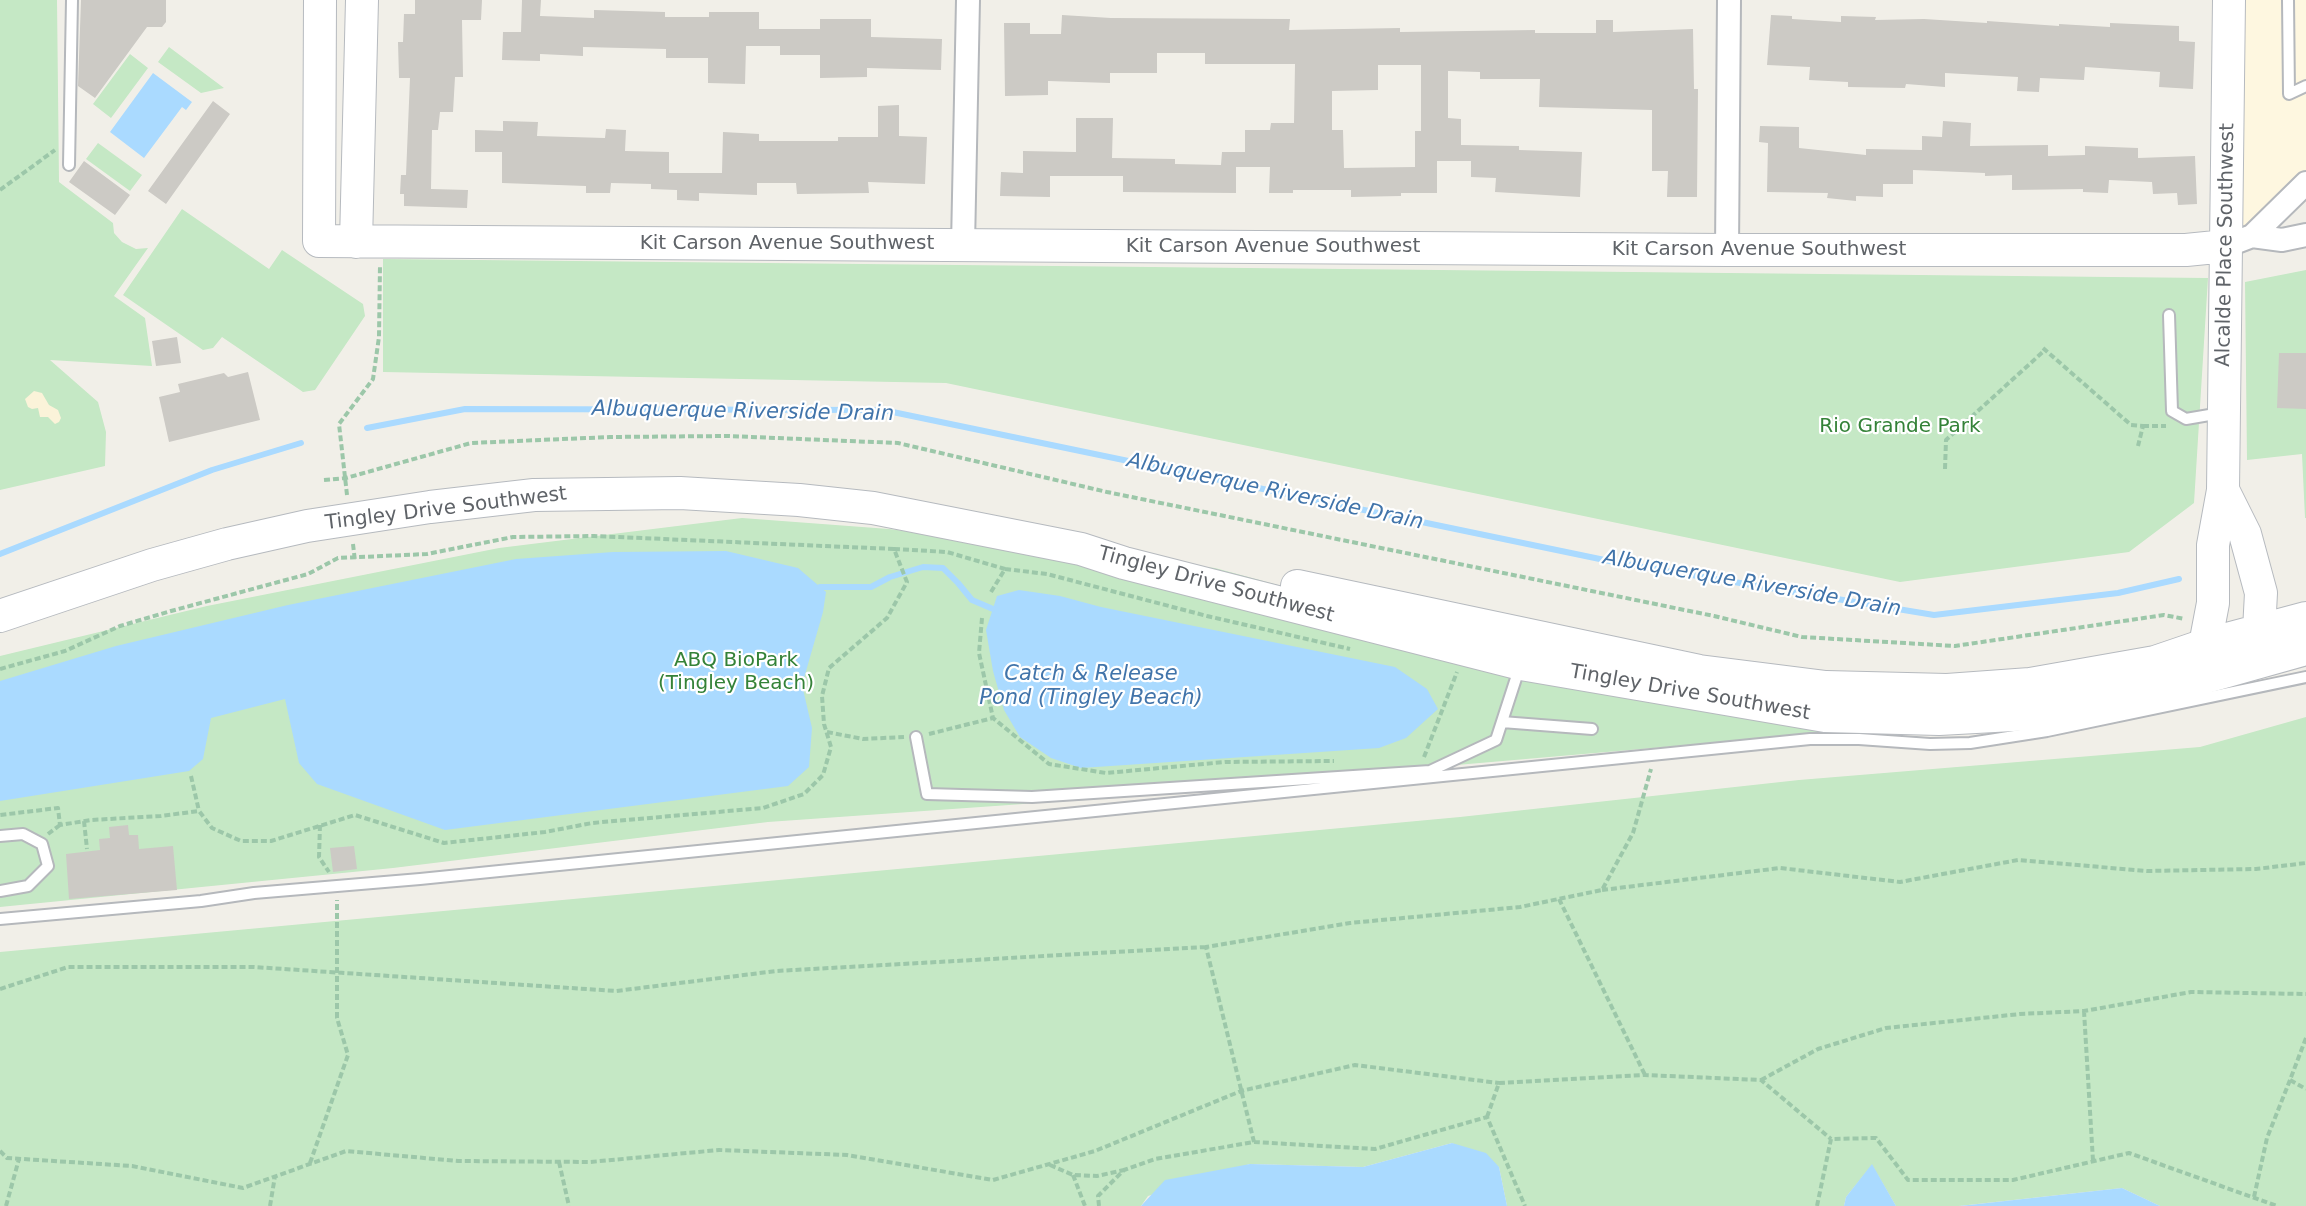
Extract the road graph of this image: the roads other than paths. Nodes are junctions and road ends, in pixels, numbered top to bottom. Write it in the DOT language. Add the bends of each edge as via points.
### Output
graph roads {
  1 [pos="72,0"];
  2 [pos="321,0"];
  3 [pos="362,0"];
  4 [pos="968,0"];
  5 [pos="1729,0"];
  6 [pos="2229,0"];
  7 [pos="2288,0"];
  8 [pos="2306,86"];
  9 [pos="69,165"];
  10 [pos="2306,183"];
  11 [pos="2306,236"];
  12 [pos="2239,241"];
  13 [pos="368,242"];
  14 [pos="963,244"];
  15 [pos="1727,250"];
  16 [pos="2169,315"];
  17 [pos="2224,413"];
  18 [pos="2223,490"];
  19 [pos="0,616"];
  20 [pos="2306,618"];
  21 [pos="2259,630"];
  22 [pos="2205,645"];
  23 [pos="2306,649"];
  24 [pos="1523,650"];
  25 [pos="2252,664"];
  26 [pos="2306,677"];
  27 [pos="1502,722"];
  28 [pos="1592,729"];
  29 [pos="916,737"];
  30 [pos="0,836"];
  31 [pos="0,891"];
  32 [pos="0,920"];
  1 -- 9 [label="lane"];
  2 -- 13 [label="street, Kit Carson Avenue Southwest" via="319,241"];
  3 -- 13 [label="street"];
  4 -- 14 [label="street"];
  5 -- 15 [label="street"];
  6 -- 12 [label="street, Alcalde Place Southwest"];
  7 -- 8 [label="lane" via="2289,94"];
  10 -- 12 [label="street"];
  11 -- 12 [label="street, Kit Carson Avenue Southwest"];
  12 -- 15 [label="street, Kit Carson Avenue Southwest" via="2186,250"];
  12 -- 17 [label="street, Alcalde Place Southwest"];
  13 -- 14 [label="street, Kit Carson Avenue Southwest"];
  14 -- 15 [label="street, Kit Carson Avenue Southwest"];
  16 -- 17 [label="lane" via="2172,411 2186,419"];
  17 -- 18 [label="street, Alcalde Place Southwest"];
  18 -- 21 [label="street, Alcalde Place Southwest" via="2245,534 2261,593"];
  18 -- 22 [label="street, Alcalde Place Southwest" via="2213,545 2211,612"];
  19 -- 24 [label="street, Tingley Drive Southwest" via="141,569 307,526 534,495 680,493 873,508 1081,549 1136,566"];
  20 -- 21 [label="street, Tingley Drive Southwest"];
  21 -- 22 [label="street, Tingley Drive Southwest"];
  21 -- 25 [label="street, Alcalde Place Southwest"];
  22 -- 24 [label="street, Tingley Drive Southwest" via="2155,662 2030,684 1947,690 1826,687"];
  23 -- 25 [label="street, Tingley Drive Southwest"];
  24 -- 25 [label="street, Tingley Drive Southwest" via="1825,716 1939,719 2031,714 2163,689"];
  24 -- 27 [label="lane"];
  26 -- 32 [label="lane" via="2047,731 1970,743 1810,739"];
  27 -- 28 [label="lane"];
  27 -- 29 [label="lane" via="1496,740 1430,771 1032,796 927,794"];
  30 -- 31 [label="lane" via="23,834 42,844 48,866 28,886"];
}
